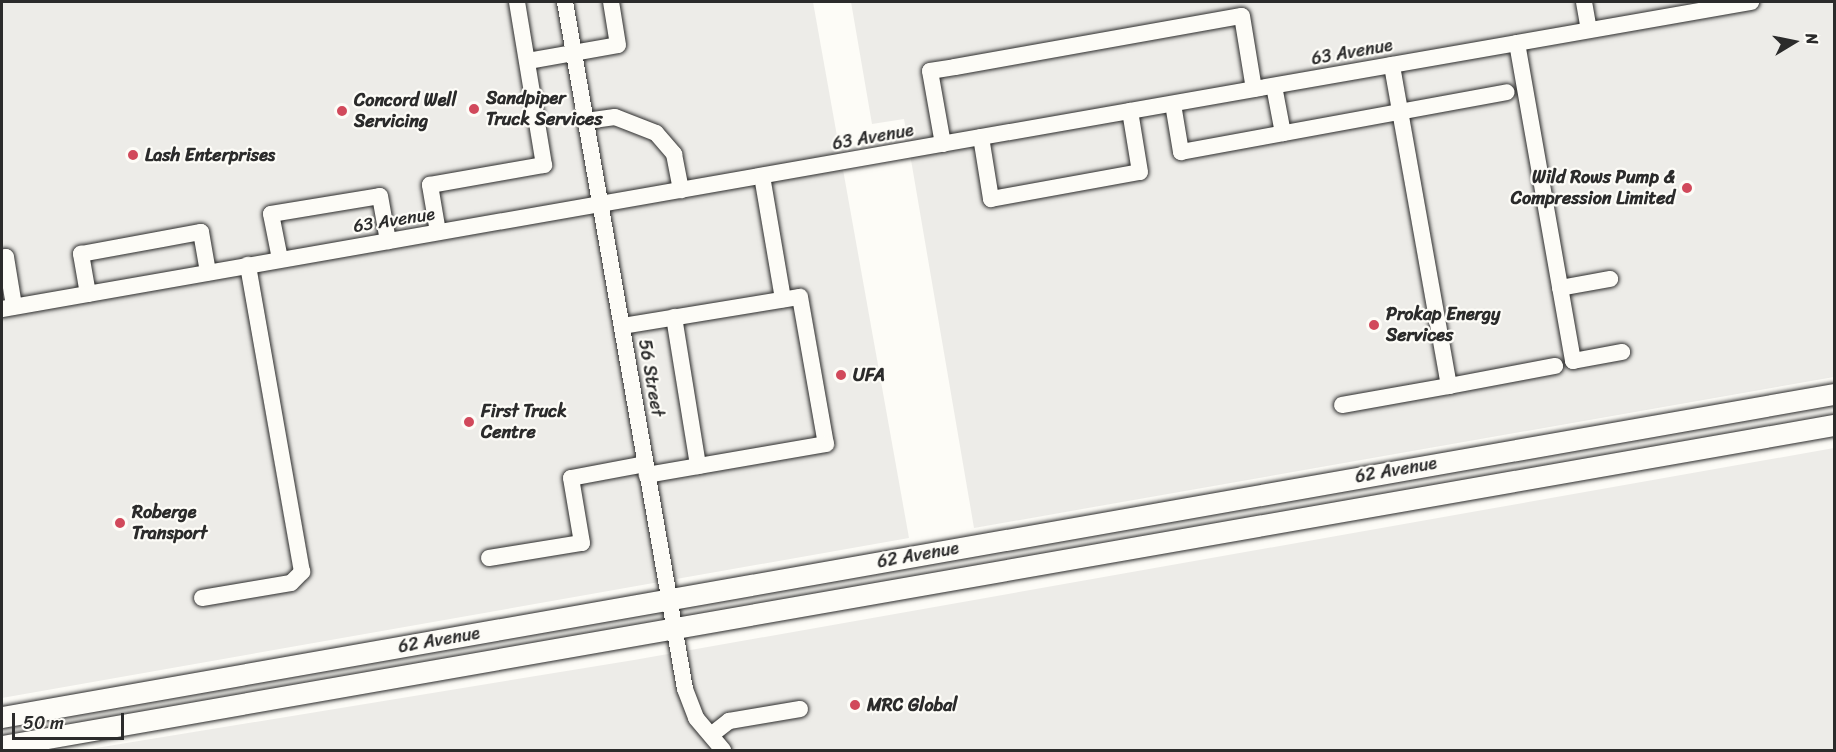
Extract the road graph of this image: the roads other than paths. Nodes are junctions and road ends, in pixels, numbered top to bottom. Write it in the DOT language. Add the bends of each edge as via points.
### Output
graph roads {
  1 [pos="517,2"];
  2 [pos="565,2"];
  3 [pos="611,2"];
  4 [pos="1584,2"];
  5 [pos="1751,2"];
  6 [pos="1589,30"];
  7 [pos="1517,43"];
  8 [pos="574,53"];
  9 [pos="528,61"];
  10 [pos="1392,65"];
  11 [pos="1274,86"];
  12 [pos="1254,89"];
  13 [pos="1507,92"];
  14 [pos="1173,104"];
  15 [pos="1130,111"];
  16 [pos="1400,111"];
  17 [pos="586,121"];
  18 [pos="1283,133"];
  19 [pos="981,137"];
  20 [pos="943,144"];
  21 [pos="762,176"];
  22 [pos="681,190"];
  23 [pos="601,205"];
  24 [pos="438,232"];
  25 [pos="388,241"];
  26 [pos="2,258"];
  27 [pos="280,259"];
  28 [pos="248,265"];
  29 [pos="208,272"];
  30 [pos="1610,279"];
  31 [pos="1560,288"];
  32 [pos="88,294"];
  33 [pos="783,299"];
  34 [pos="8,307"];
  35 [pos="674,317"];
  36 [pos="622,326"];
  37 [pos="1622,352"];
  38 [pos="1555,366"];
  39 [pos="1449,386"];
  40 [pos="1834,394"];
  41 [pos="1342,405"];
  42 [pos="1834,425"];
  43 [pos="698,466"];
  44 [pos="646,469"];
  45 [pos="489,558"];
  46 [pos="202,598"];
  47 [pos="668,600"];
  48 [pos="673,628"];
  49 [pos="800,709"];
  50 [pos="2,717"];
  51 [pos="711,735"];
  52 [pos="2,746"];
  53 [pos="723,750"];
  1 -- 9 [label="street"];
  2 -- 8 [label="street, 56 Street"];
  3 -- 8 [label="street" via="618,45"];
  4 -- 6 [label="street"];
  5 -- 6 [label="street, 63 Avenue"];
  6 -- 7 [label="street, 63 Avenue"];
  7 -- 10 [label="street, 63 Avenue"];
  7 -- 31 [label="street"];
  8 -- 9 [label="street"];
  8 -- 17 [label="street, 56 Street"];
  9 -- 24 [label="street" via="544,165 430,185"];
  10 -- 11 [label="street, 63 Avenue"];
  10 -- 16 [label="street"];
  11 -- 12 [label="street, 63 Avenue"];
  11 -- 18 [label="street"];
  12 -- 14 [label="street, 63 Avenue"];
  12 -- 20 [label="street" via="1242,16 966,64 930,71"];
  13 -- 16 [label="street"];
  14 -- 15 [label="street, 63 Avenue"];
  14 -- 18 [label="street" via="1181,152"];
  15 -- 19 [label="street, 63 Avenue"];
  15 -- 19 [label="street" via="1140,172 991,199"];
  16 -- 18 [label="street"];
  16 -- 39 [label="street"];
  17 -- 22 [label="street" via="615,117 656,133 674,154"];
  17 -- 23 [label="street, 56 Street"];
  19 -- 20 [label="street, 63 Avenue"];
  20 -- 21 [label="street, 63 Avenue"];
  21 -- 22 [label="street, 63 Avenue"];
  21 -- 33 [label="street"];
  22 -- 23 [label="street, 63 Avenue"];
  23 -- 24 [label="street, 63 Avenue"];
  23 -- 36 [label="street, 56 Street"];
  24 -- 25 [label="street, 63 Avenue"];
  25 -- 27 [label="street, 63 Avenue"];
  25 -- 27 [label="street" via="380,196 271,214"];
  26 -- 34 [label="street" via="6,257"];
  27 -- 28 [label="street, 63 Avenue"];
  28 -- 29 [label="street, 63 Avenue"];
  28 -- 46 [label="street" via="302,572 291,583"];
  29 -- 32 [label="street, 63 Avenue"];
  29 -- 32 [label="street" via="201,232 81,254"];
  30 -- 31 [label="street"];
  31 -- 37 [label="street" via="1573,361"];
  32 -- 34 [label="street, 63 Avenue"];
  33 -- 35 [label="street"];
  33 -- 43 [label="street" via="800,297 826,444"];
  35 -- 36 [label="street"];
  35 -- 43 [label="street"];
  36 -- 44 [label="street, 56 Street"];
  38 -- 39 [label="street"];
  39 -- 41 [label="street"];
  40 -- 47 [label="main road, 62 Avenue"];
  42 -- 48 [label="main road, 62 Avenue"];
  43 -- 44 [label="street"];
  44 -- 45 [label="street" via="571,478 582,543"];
  44 -- 47 [label="street, 56 Street"];
  47 -- 48 [label="street, 56 Street"];
  47 -- 50 [label="main road, 62 Avenue"];
  48 -- 51 [label="street, 56 Street" via="685,689"];
  48 -- 52 [label="main road, 62 Avenue"];
  49 -- 51 [label="street" via="729,721"];
  51 -- 53 [label="street, 56 Street"];
}
